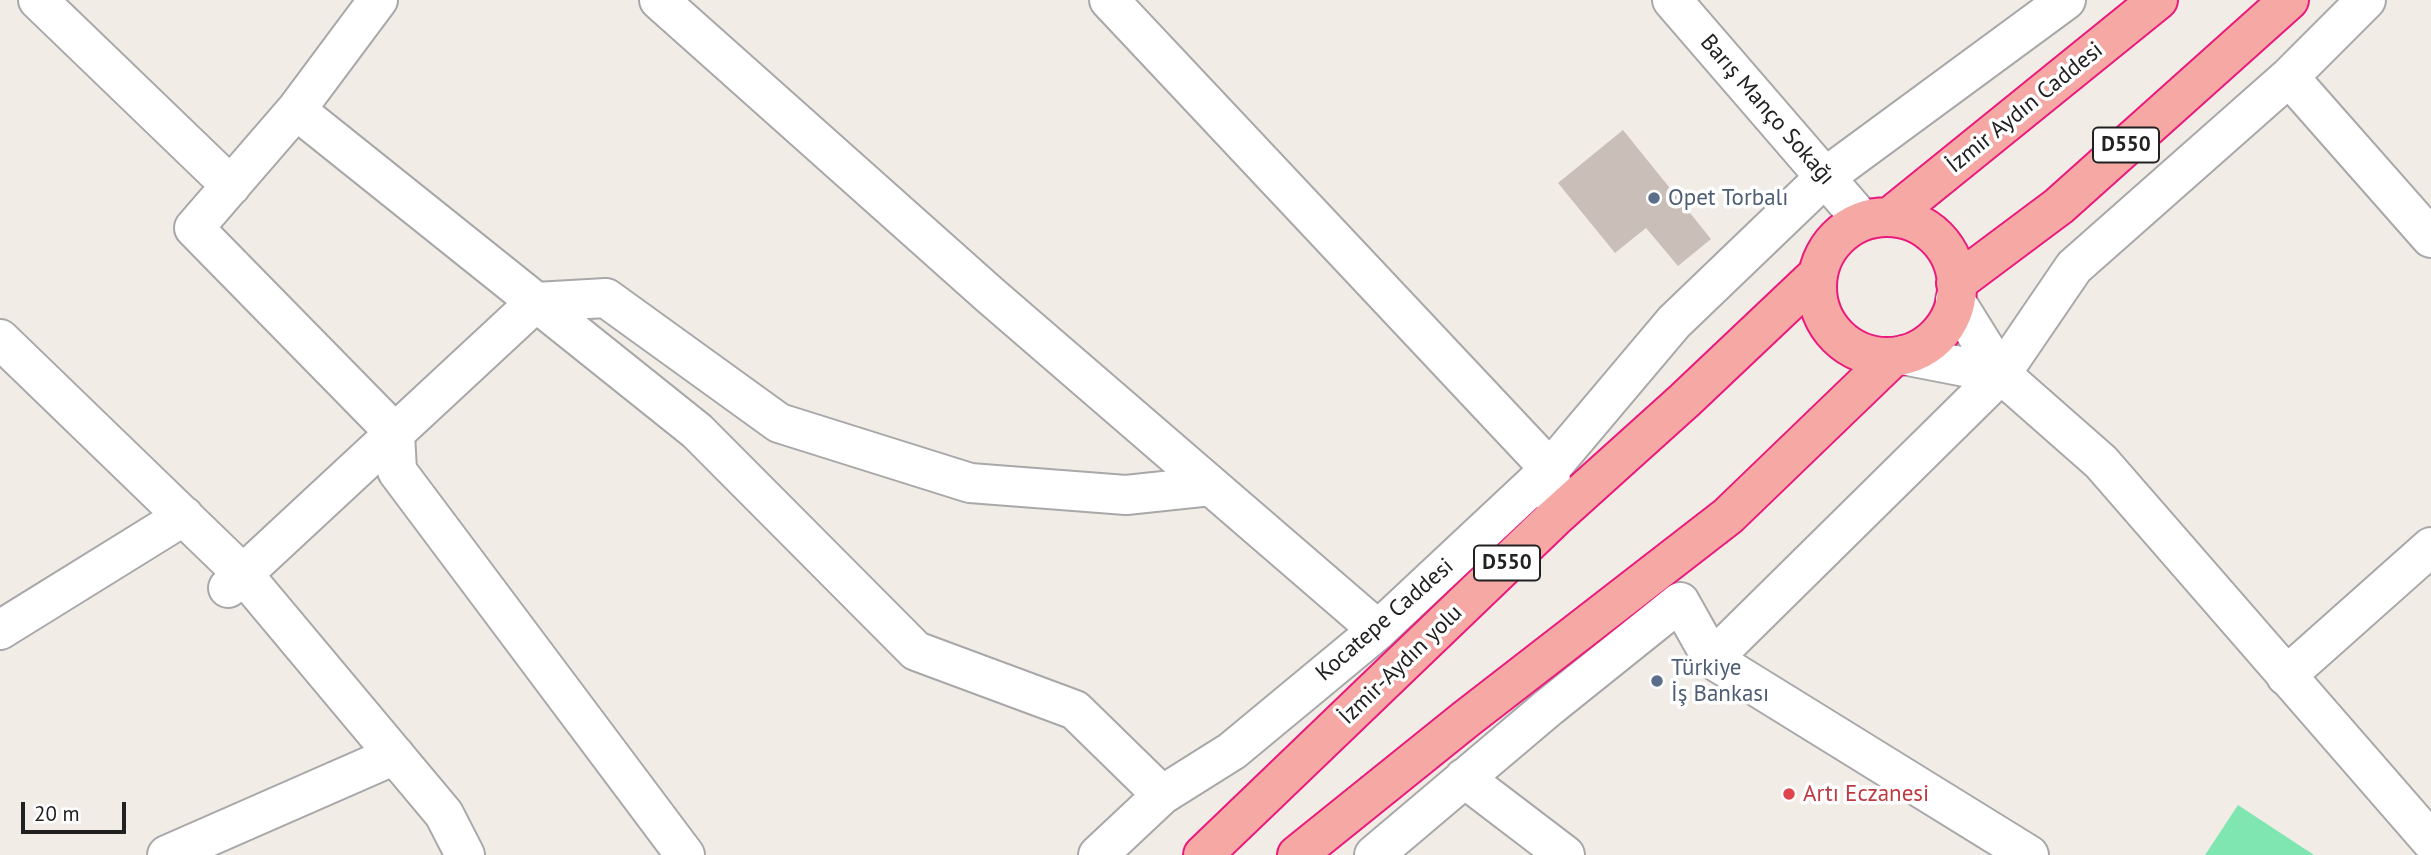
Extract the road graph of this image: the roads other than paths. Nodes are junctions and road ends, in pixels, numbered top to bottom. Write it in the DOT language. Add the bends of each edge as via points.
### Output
graph roads {
  1 [pos="38,0"];
  2 [pos="378,0"];
  3 [pos="659,0"];
  4 [pos="1109,0"];
  5 [pos="1672,0"];
  6 [pos="2066,0"];
  7 [pos="2158,0"];
  8 [pos="2288,0"];
  9 [pos="2366,0"];
  10 [pos="2289,77"];
  11 [pos="296,110"];
  12 [pos="1824,178"];
  13 [pos="231,186"];
  14 [pos="1876,218"];
  15 [pos="2431,238"];
  16 [pos="1816,276"];
  17 [pos="1956,291"];
  18 [pos="536,302"];
  19 [pos="0,339"];
  20 [pos="1898,356"];
  21 [pos="2001,374"];
  22 [pos="395,433"];
  23 [pos="1550,469"];
  24 [pos="1211,486"];
  25 [pos="184,516"];
  26 [pos="1554,518"];
  27 [pos="2431,547"];
  28 [pos="236,581"];
  29 [pos="0,630"];
  30 [pos="1378,630"];
  31 [pos="1712,659"];
  32 [pos="2286,676"];
  33 [pos="395,755"];
  34 [pos="1464,778"];
  35 [pos="1162,795"];
  36 [pos="2431,841"];
  37 [pos="167,855"];
  38 [pos="465,855"];
  39 [pos="685,855"];
  40 [pos="1098,855"];
  41 [pos="1203,855"];
  42 [pos="1297,855"];
  43 [pos="1374,855"];
  44 [pos="1565,855"];
  45 [pos="2029,855"];
  1 -- 13 [label="street"];
  2 -- 11 [label="street"];
  3 -- 24 [label="street"];
  4 -- 23 [label="street"];
  5 -- 12 [label="street, Barış Manço Sokağı"];
  6 -- 12 [label="street, Kocatepe Caddesi"];
  7 -- 14 [label="highway, İzmir Aydın Caddesi"];
  8 -- 17 [label="highway, D550" via="2059,206"];
  9 -- 10 [label="street"];
  10 -- 15 [label="street"];
  10 -- 21 [label="street" via="2074,267"];
  11 -- 13 [label="street"];
  11 -- 18 [label="street"];
  12 -- 14 [label="street, Barış Manço Sokağı"];
  12 -- 23 [label="street, Kocatepe Caddesi" via="1674,322"];
  13 -- 22 [label="street" via="194,228"];
  14 -- 16 [label="highway" via="1831,242"];
  14 -- 17 [label="highway" via="1911,220 1929,230 1953,263"];
  16 -- 20 [label="highway" via="1818,308 1835,335 1861,353"];
  16 -- 26 [label="highway, İzmir-Aydın yolu / D550"];
  17 -- 20 [label="highway" via="1949,319 1937,335 1921,348"];
  17 -- 21 [label="street"];
  18 -- 22 [label="street"];
  18 -- 24 [label="street" via="606,298 779,423 970,483 1126,495"];
  18 -- 35 [label="street" via="697,431 916,651 1075,710"];
  19 -- 25 [label="street"];
  20 -- 21 [label="street"];
  20 -- 42 [label="highway" via="1728,516"];
  21 -- 31 [label="street"];
  21 -- 32 [label="street" via="2101,462"];
  22 -- 28 [label="street"];
  22 -- 39 [label="street" via="397,471"];
  23 -- 26 [label="street"];
  23 -- 30 [label="street, Kocatepe Caddesi"];
  24 -- 30 [label="street"];
  25 -- 28 [label="street"];
  25 -- 29 [label="street"];
  26 -- 41 [label="highway, İzmir-Aydın yolu / D550"];
  27 -- 32 [label="street"];
  28 -- 33 [label="street"];
  30 -- 35 [label="street, Kocatepe Caddesi" via="1232,751"];
  31 -- 34 [label="street" via="1680,602"];
  31 -- 45 [label="street"];
  32 -- 36 [label="street"];
  33 -- 37 [label="street"];
  33 -- 38 [label="street" via="444,814"];
  34 -- 43 [label="street"];
  34 -- 44 [label="street"];
  35 -- 40 [label="street, Kocatepe Caddesi"];
}
